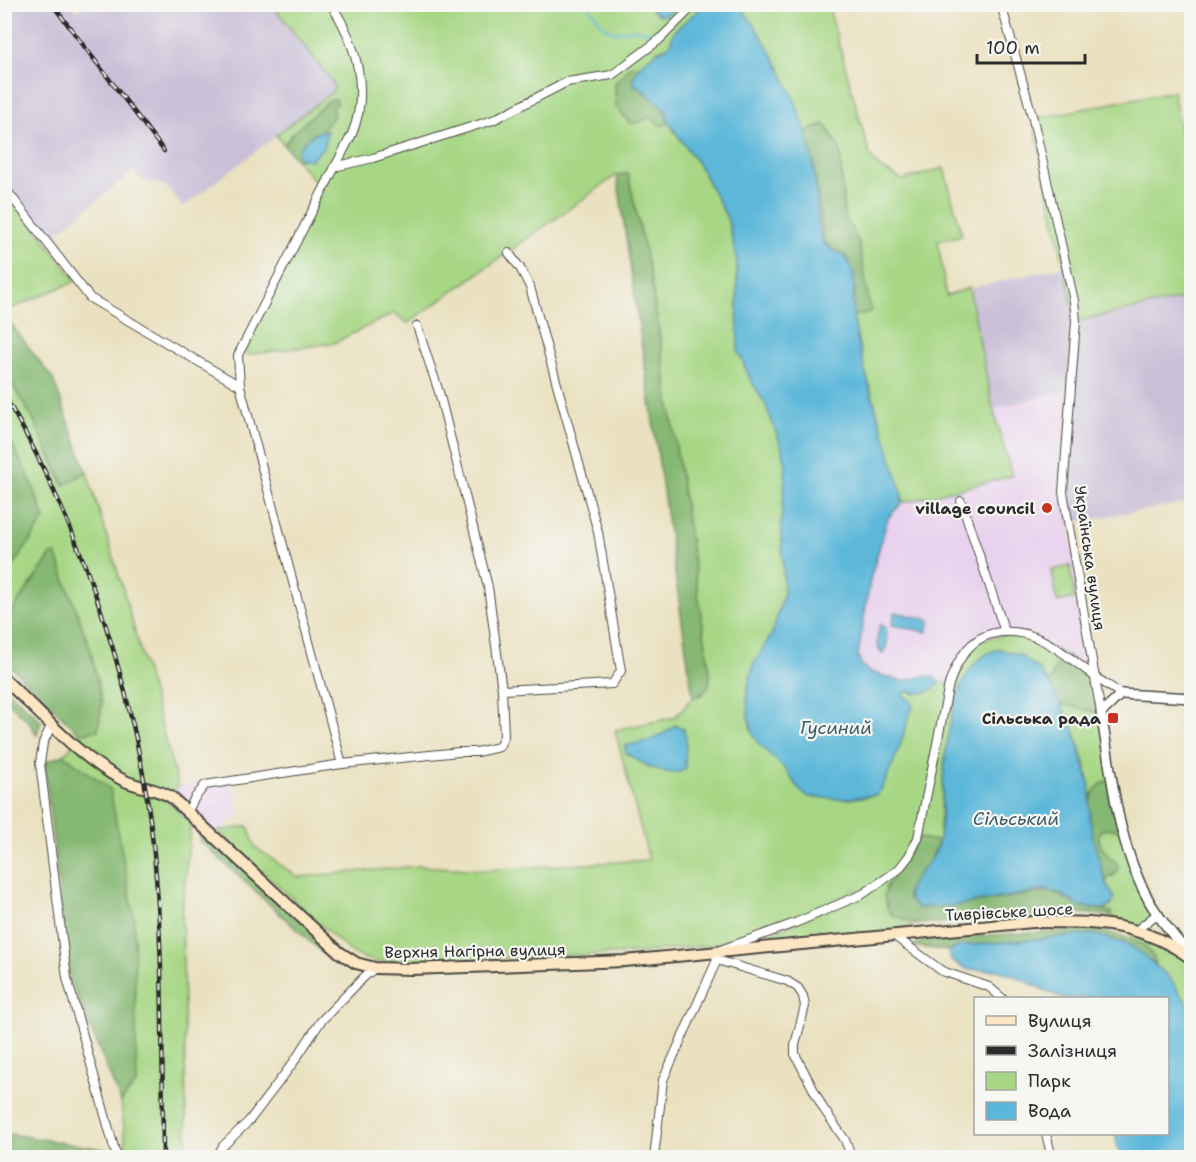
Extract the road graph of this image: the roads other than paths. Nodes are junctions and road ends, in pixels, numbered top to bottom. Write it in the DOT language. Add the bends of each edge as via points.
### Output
graph roads {
  1 [pos="331,4"];
  2 [pos="695,4"];
  3 [pos="1001,4"];
  4 [pos="334,167"];
  5 [pos="4,187"];
  6 [pos="509,253"];
  7 [pos="417,326"];
  8 [pos="240,386"];
  9 [pos="961,501"];
  10 [pos="1005,632"];
  11 [pos="1093,675"];
  12 [pos="4,679"];
  13 [pos="502,690"];
  14 [pos="1121,694"];
  15 [pos="1191,698"];
  16 [pos="1101,713"];
  17 [pos="52,723"];
  18 [pos="342,764"];
  19 [pos="188,811"];
  20 [pos="1157,914"];
  21 [pos="1137,930"];
  22 [pos="893,935"];
  23 [pos="716,956"];
  24 [pos="1191,958"];
  25 [pos="375,968"];
  26 [pos="1000,997"];
  27 [pos="1046,1135"];
  28 [pos="119,1158"];
  29 [pos="216,1158"];
  30 [pos="654,1158"];
  31 [pos="849,1158"];
  32 [pos="1052,1158"];
  1 -- 4 [label="street" via="353,45 360,90 355,127"];
  2 -- 4 [label="street" via="659,40 612,75 567,82 494,120"];
  3 -- 11 [label="street, Українська вулиця" via="1033,119 1074,302 1076,321 1063,492"];
  4 -- 8 [label="street" via="238,355"];
  5 -- 8 [label="street" via="90,298"];
  6 -- 13 [label="street" via="530,287 593,513 621,671 612,684"];
  7 -- 13 [label="street" via="440,392 488,587"];
  8 -- 18 [label="street"];
  9 -- 10 [label="street"];
  10 -- 11 [label="street" via="1038,638"];
  10 -- 23 [label="street" via="975,641 953,672 918,838 904,863 863,894"];
  11 -- 14 [label="street"];
  11 -- 16 [label="street, Українська вулиця"];
  12 -- 17 [label="main road, Верхня Нагірна вулиця"];
  13 -- 18 [label="street" via="504,736 500,747"];
  14 -- 15 [label="street"];
  14 -- 16 [label="street"];
  16 -- 20 [label="street, Українська вулиця" via="1124,841"];
  17 -- 19 [label="main road, Верхня Нагірна вулиця" via="107,771 133,785 164,793"];
  17 -- 28 [label="street" via="40,763 67,978"];
  18 -- 19 [label="street" via="205,785"];
  19 -- 25 [label="main road, Верхня Нагірна вулиця" via="339,952 356,963"];
  20 -- 21 [label="street"];
  20 -- 24 [label="street, Українська вулиця"];
  21 -- 22 [label="main road, Тиврівське шосе" via="1104,923 1033,922"];
  21 -- 24 [label="main road, Тиврівське шосе"];
  22 -- 23 [label="main road, Верхня Нагірна вулиця"];
  22 -- 26 [label="street" via="942,971 989,987"];
  23 -- 25 [label="main road, Верхня Нагірна вулиця"];
  23 -- 30 [label="street" via="663,1080"];
  23 -- 31 [label="street" via="798,988 805,1006 795,1054 845,1140"];
  25 -- 29 [label="street" via="321,1021 294,1063"];
  27 -- 32 [label="street"];
}
